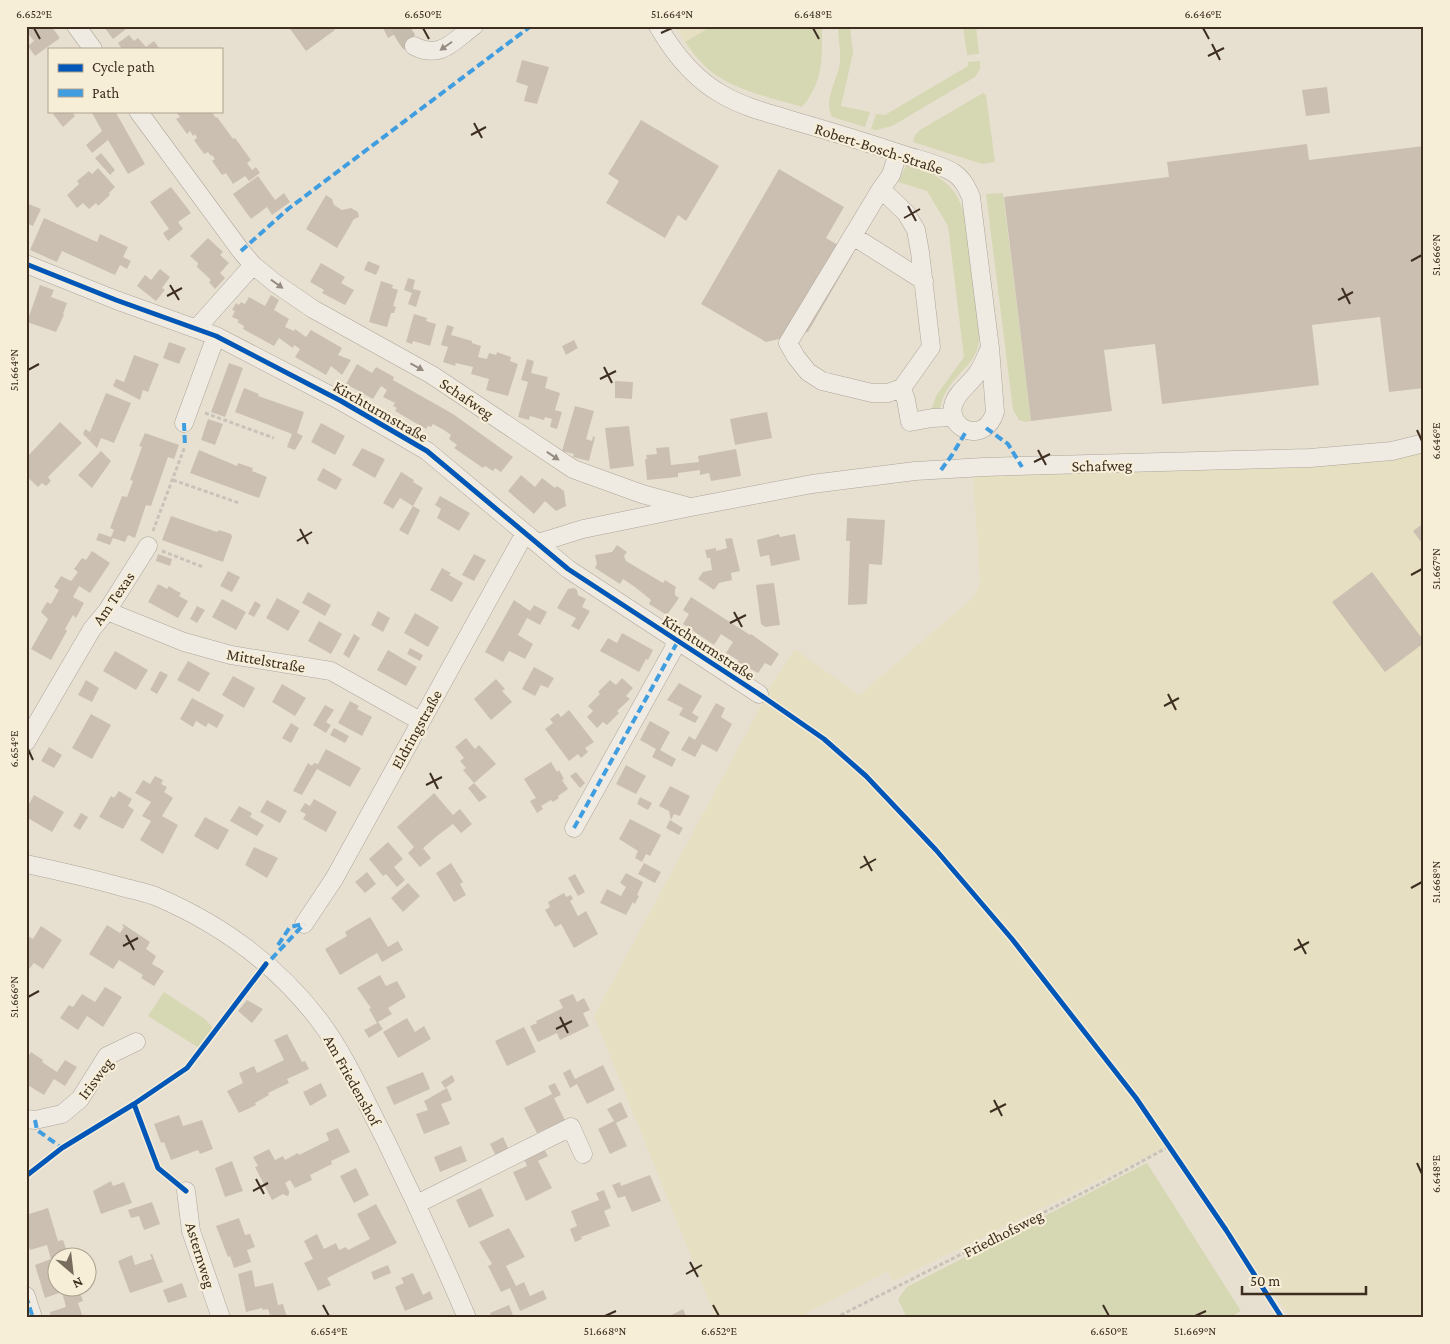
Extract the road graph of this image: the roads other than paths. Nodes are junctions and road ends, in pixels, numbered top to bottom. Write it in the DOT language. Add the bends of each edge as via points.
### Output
graph roads {
  1 [pos="76,26"];
  2 [pos="474,26"];
  3 [pos="658,26"];
  4 [pos="414,46"];
  5 [pos="92,48"];
  6 [pos="139,112"];
  7 [pos="898,153"];
  8 [pos="880,189"];
  9 [pos="853,236"];
  10 [pos="26,264"];
  11 [pos="253,265"];
  12 [pos="924,281"];
  13 [pos="196,329"];
  14 [pos="216,336"];
  15 [pos="990,348"];
  16 [pos="902,388"];
  17 [pos="187,415"];
  18 [pos="953,417"];
  19 [pos="1424,444"];
  20 [pos="691,507"];
  21 [pos="531,538"];
  22 [pos="148,546"];
  23 [pos="107,611"];
  24 [pos="678,641"];
  25 [pos="760,694"];
  26 [pos="420,721"];
  27 [pos="26,742"];
  28 [pos="574,828"];
  29 [pos="26,864"];
  30 [pos="304,924"];
  31 [pos="136,1042"];
  32 [pos="26,1119"];
  33 [pos="584,1154"];
  34 [pos="186,1191"];
  35 [pos="417,1204"];
  36 [pos="26,1296"];
  37 [pos="33,1318"];
  38 [pos="221,1318"];
  39 [pos="467,1318"];
  1 -- 5 [label="street"];
  2 -- 4 [label="street, one-way" via="439,51 424,51"];
  3 -- 7 [label="street, Robert-Bosch-Straße" via="687,67 723,96 745,106"];
  6 -- 11 [label="street, Schafweg"];
  7 -- 8 [label="street" via="891,174"];
  7 -- 15 [label="street, Robert-Bosch-Straße" via="946,168 966,184 972,198"];
  8 -- 9 [label="street"];
  8 -- 12 [label="street" via="906,213 916,230"];
  9 -- 12 [label="street"];
  9 -- 16 [label="street" via="788,343 808,372 822,381 872,393"];
  10 -- 13 [label="street, Kirchturmstraße"];
  11 -- 13 [label="street"];
  11 -- 20 [label="street, Schafweg, one-way" via="314,308 432,375 573,469 642,494"];
  12 -- 16 [label="street" via="931,348"];
  13 -- 14 [label="street, Kirchturmstraße"];
  14 -- 17 [label="street"];
  14 -- 21 [label="street, Kirchturmstraße" via="341,401 427,451"];
  15 -- 18 [label="street" via="978,372 956,398"];
  15 -- 18 [label="street, Robert-Bosch-Straße" via="995,412 992,420 977,432 958,425"];
  16 -- 18 [label="street" via="910,422"];
  19 -- 20 [label="street, Schafweg" via="1392,451 1310,458 916,471 812,484"];
  20 -- 21 [label="street, Schafweg"];
  21 -- 24 [label="street, Kirchturmstraße" via="568,569"];
  21 -- 26 [label="street, Eldringstraße"];
  22 -- 23 [label="street, Am Texas"];
  23 -- 26 [label="street, Mittelstraße" via="184,642 231,655 331,672"];
  23 -- 27 [label="street, Am Texas" via="92,629"];
  24 -- 25 [label="street, Kirchturmstraße"];
  24 -- 28 [label="street, Kirchturmstraße"];
  26 -- 30 [label="street, Eldringstraße" via="334,879"];
  29 -- 35 [label="street, Am Friedenshof" via="80,875 153,896 201,918 234,938 266,964 319,1020 343,1057"];
  31 -- 32 [label="street, Irisweg" via="107,1056 80,1099 62,1114"];
  33 -- 35 [label="street" via="571,1127"];
  34 -- 38 [label="street, Asternweg" via="191,1231"];
  35 -- 39 [label="street, Am Friedenshof"];
  36 -- 37 [label="street"];
}
